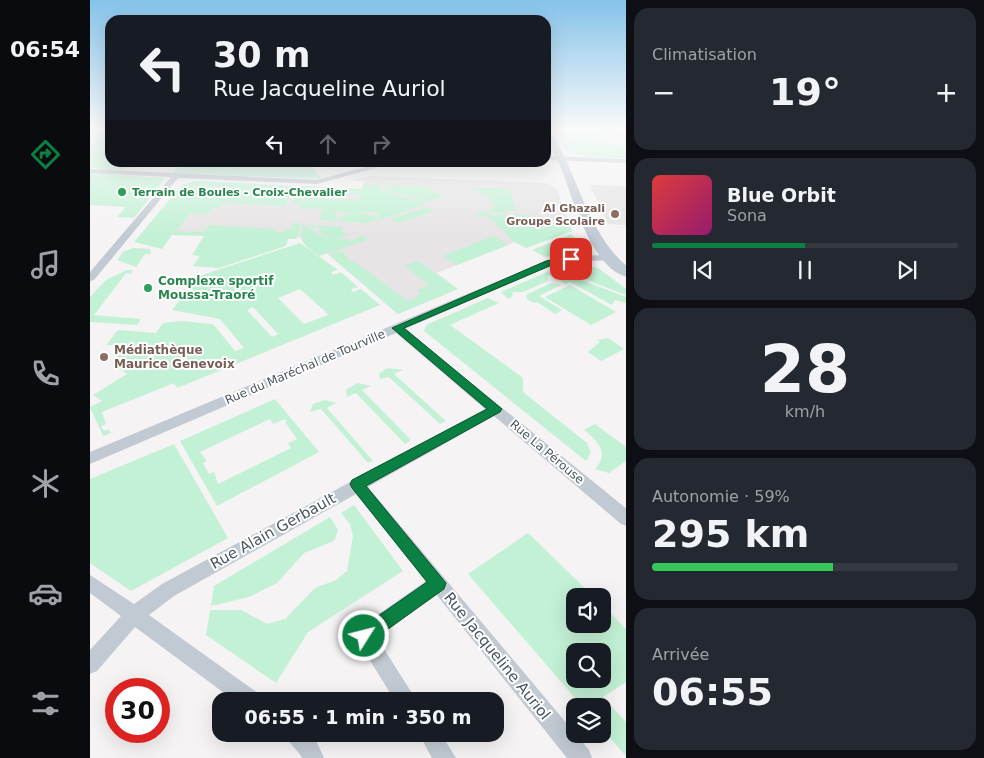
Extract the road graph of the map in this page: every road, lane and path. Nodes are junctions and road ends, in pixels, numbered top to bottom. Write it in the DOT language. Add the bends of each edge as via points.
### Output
graph roads {
  1 [pos="563,164"];
  2 [pos="376,167"];
  3 [pos="372,168"];
  4 [pos="90,171"];
  5 [pos="175,177"];
  6 [pos="608,258"];
  7 [pos="626,273"];
  8 [pos="90,278"];
  9 [pos="397,328"];
  10 [pos="496,409"];
  11 [pos="90,458"];
  12 [pos="357,484"];
  13 [pos="626,519"];
  14 [pos="90,583"];
  15 [pos="438,583"];
  16 [pos="134,615"];
  17 [pos="90,664"];
  18 [pos="240,692"];
  19 [pos="401,692"];
  20 [pos="305,742"];
  21 [pos="434,742"];
  22 [pos="572,755"];
  23 [pos="313,758"];
  24 [pos="445,758"];
  1 -- 6 [label="street" via="595,240"];
  2 -- 3 [label="street"];
  3 -- 5 [label="street" via="318,182"];
  4 -- 5 [label="street"];
  5 -- 8 [label="street"];
  6 -- 7 [label="street"];
  6 -- 9 [label="street, Rue du Maréchal de Tourville" via="549,263"];
  9 -- 10 [label="street, Rue La Pérouse"];
  9 -- 11 [label="street, Rue du Maréchal de Tourville"];
  10 -- 12 [label="street, Rue Alain Gerbault"];
  10 -- 13 [label="street, Rue La Pérouse"];
  12 -- 15 [label="street, Rue Jacqueline Auriol"];
  12 -- 16 [label="street, Rue Alain Gerbault" via="168,590"];
  14 -- 16 [label="street"];
  15 -- 19 [label="street" via="364,636"];
  15 -- 22 [label="street, Rue Jacqueline Auriol"];
  16 -- 17 [label="street, Rue Alain Gerbault"];
  16 -- 18 [label="street"];
  20 -- 23 [label="street"];
  21 -- 24 [label="street"];
}
